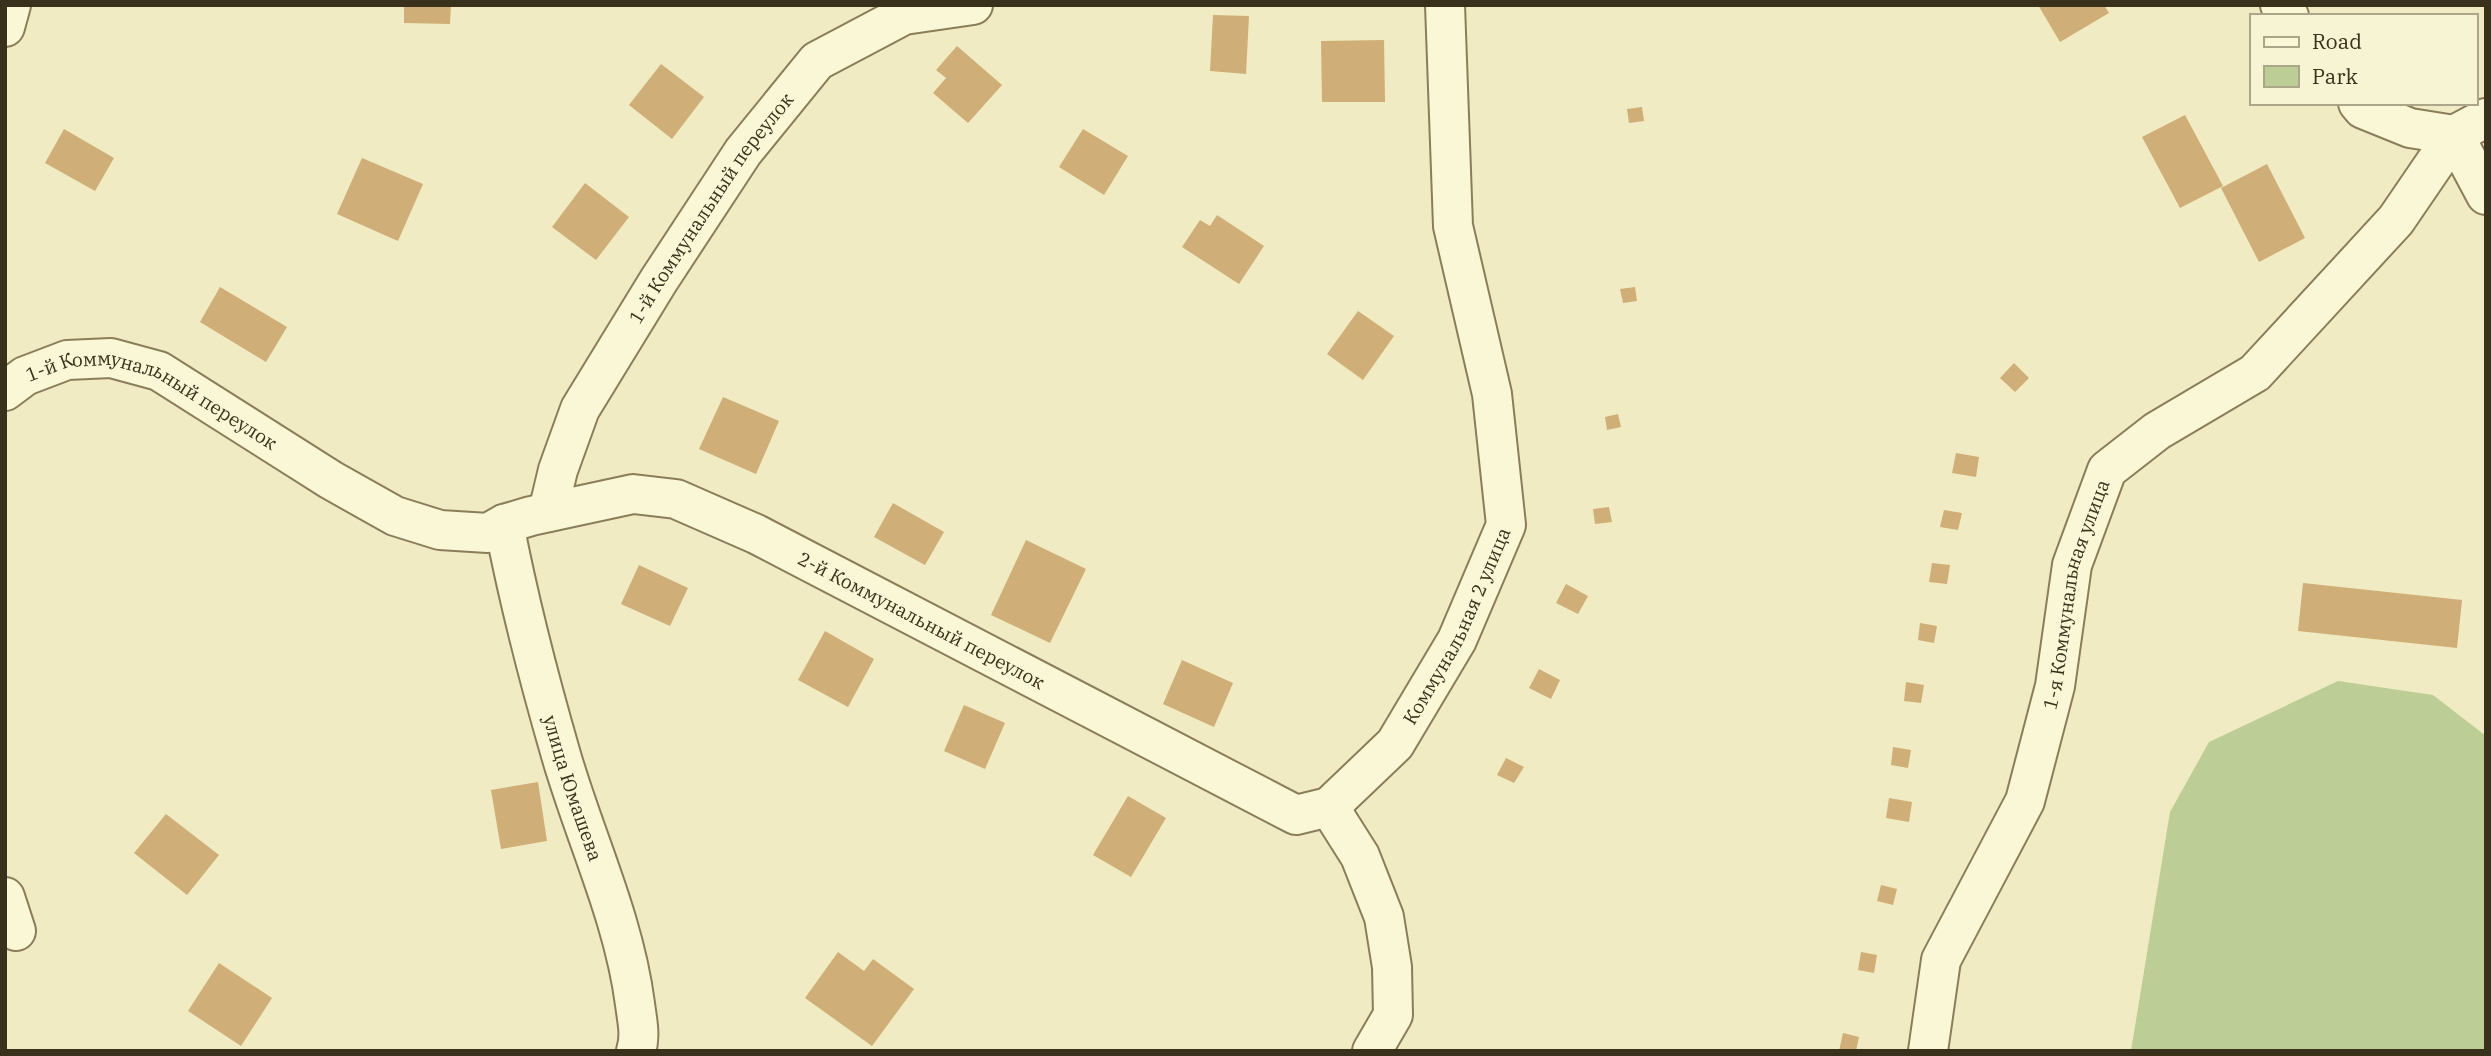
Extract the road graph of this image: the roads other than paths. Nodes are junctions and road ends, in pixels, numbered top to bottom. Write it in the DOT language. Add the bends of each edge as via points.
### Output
graph roads {
  1 [pos="11,5"];
  2 [pos="973,5"];
  3 [pos="1445,5"];
  4 [pos="5,27"];
  5 [pos="2360,105"];
  6 [pos="2470,126"];
  7 [pos="2486,195"];
  8 [pos="5,391"];
  9 [pos="528,517"];
  10 [pos="1312,811"];
  11 [pos="636,1051"];
  12 [pos="1372,1051"];
  13 [pos="1928,1051"];
  1 -- 4 [label="street"];
  2 -- 9 [label="street, 1-й Коммунальный переулок" via="904,15 817,61 743,152 659,281 580,409 558,470"];
  3 -- 10 [label="street, Коммунальная 2 улица" via="1452,226 1492,394 1506,525 1457,640 1395,744"];
  5 -- 6 [label="street" via="2410,128"];
  6 -- 7 [label="street"];
  6 -- 13 [label="street, 1-я Коммунальная улица" via="2396,220 2255,373 2157,431 2107,470 2072,565 2055,687 2025,801 1941,960"];
  8 -- 9 [label="street, 1-й Коммунальный переулок" via="25,376 67,360 111,359 159,371 395,516 440,530 488,533"];
  9 -- 10 [label="street, 2-й Коммунальный переулок" via="633,494 676,499 756,534"];
  9 -- 11 [label="street, улица Юмашева" via="517,592 562,758 631,974 640,1038"];
  10 -- 12 [label="street" via="1360,856 1384,917 1393,1015"];
}
